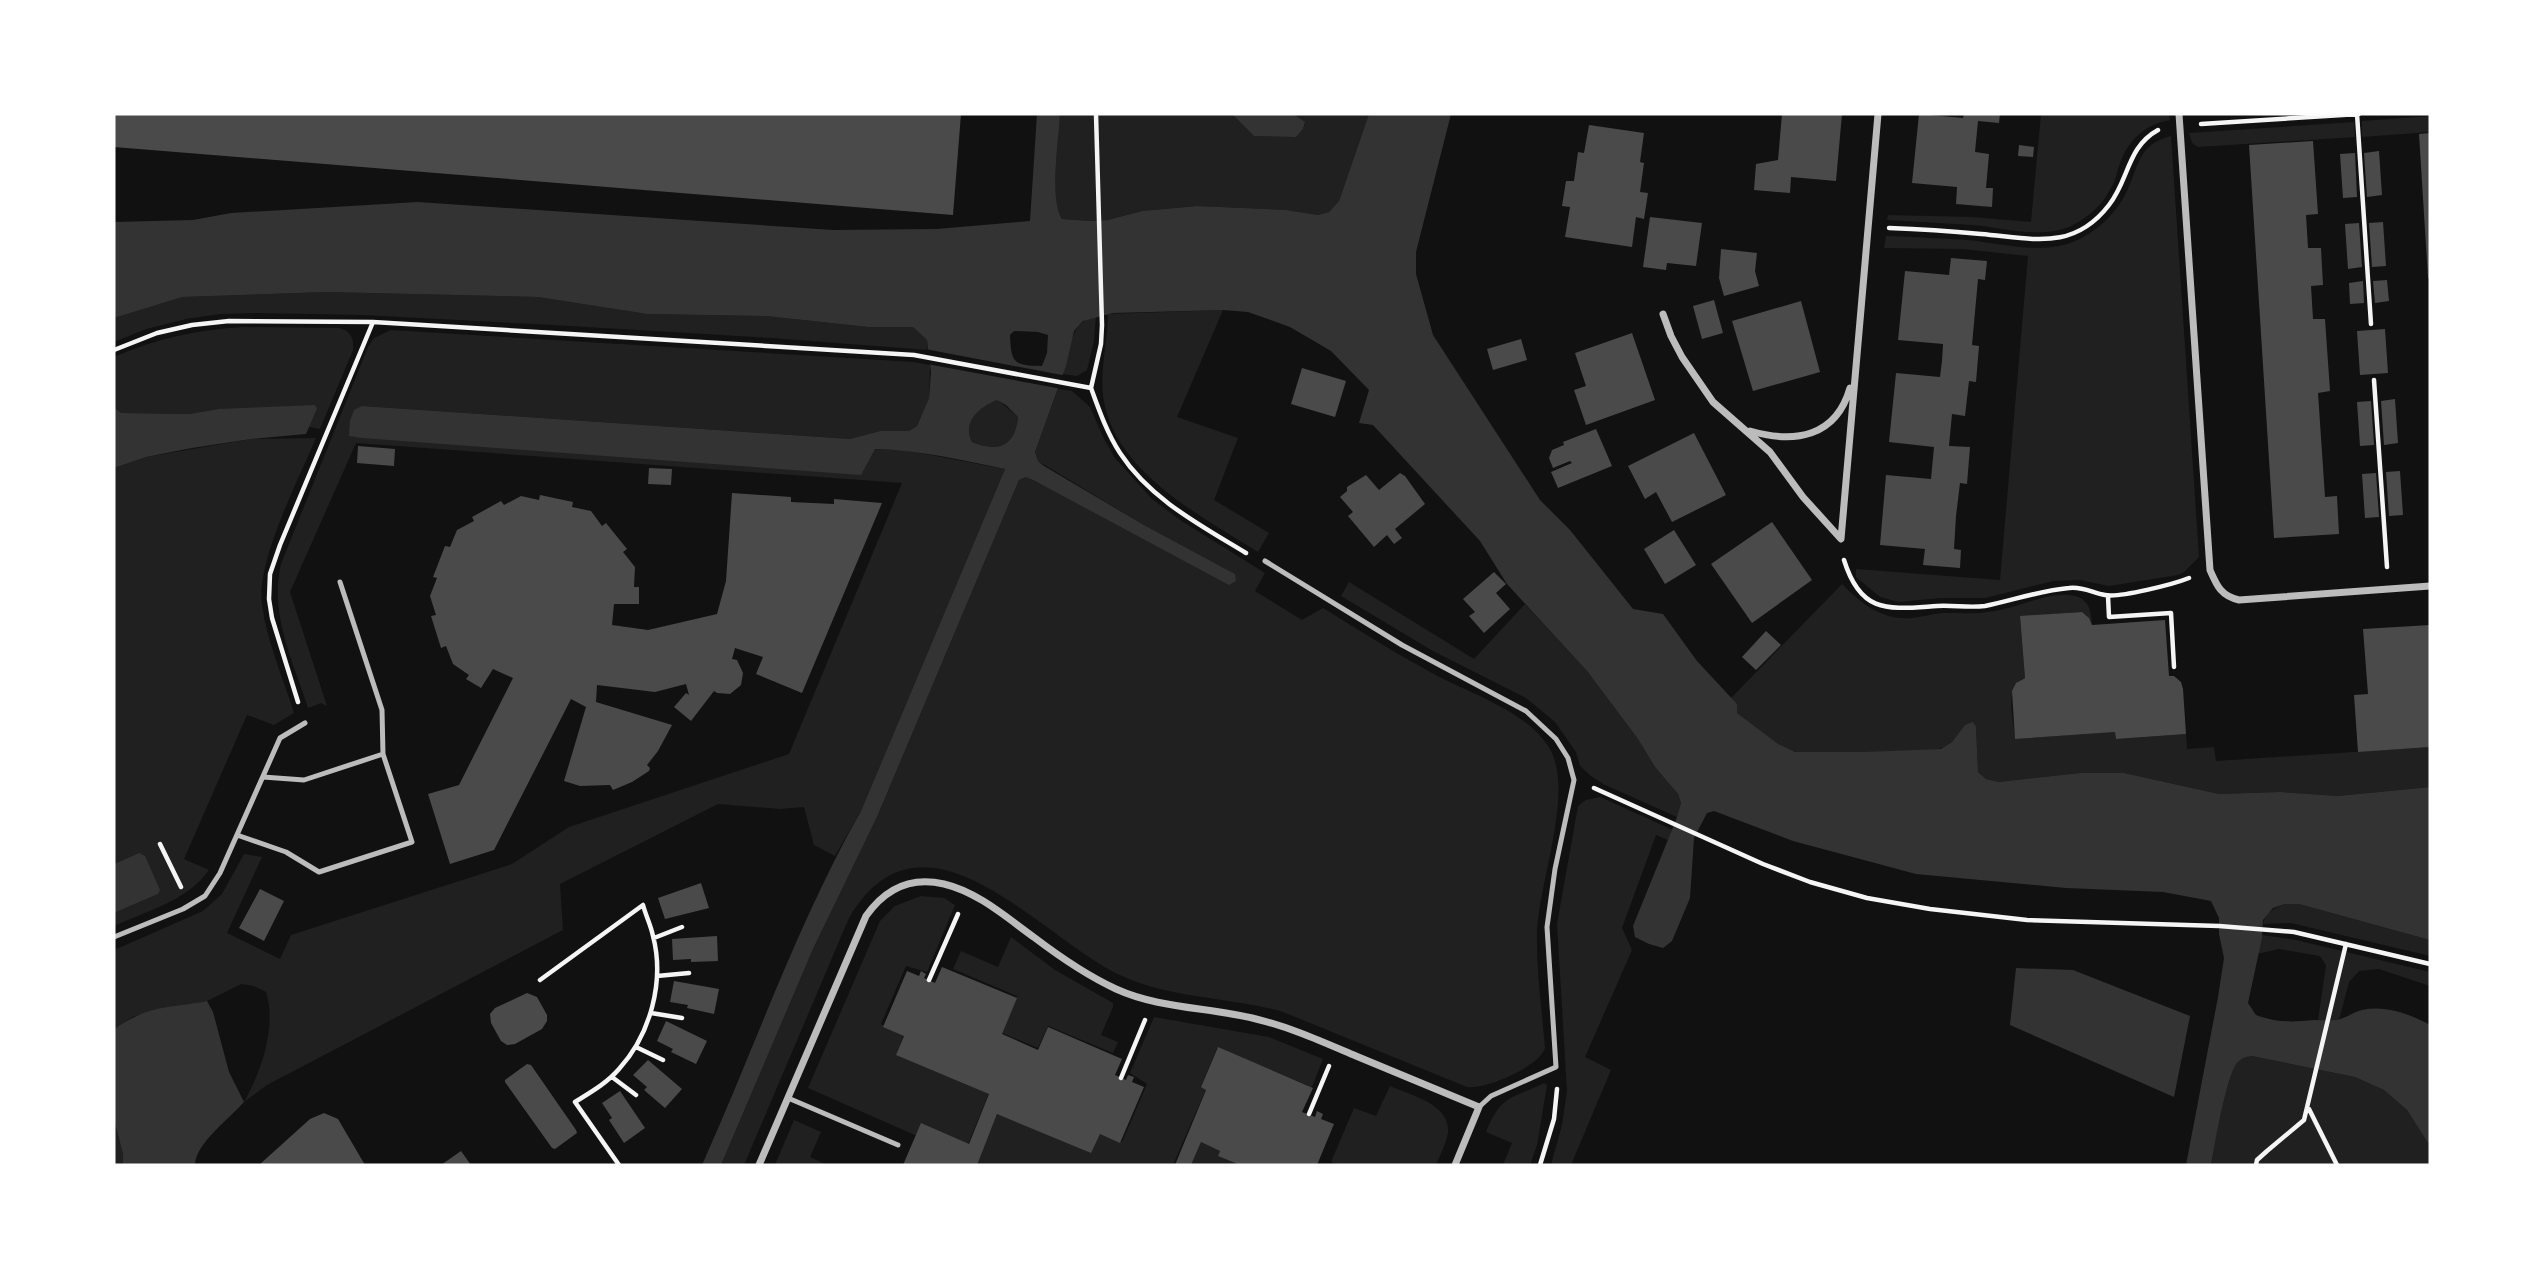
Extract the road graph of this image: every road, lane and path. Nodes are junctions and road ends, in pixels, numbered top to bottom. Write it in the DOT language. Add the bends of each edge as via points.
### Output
graph roads {
  1 [pos="1096,114"];
  2 [pos="1878,114"];
  3 [pos="2179,114"];
  4 [pos="2358,114"];
  5 [pos="2180,126"];
  6 [pos="1867,227"];
  7 [pos="1663,314"];
  8 [pos="373,322"];
  9 [pos="2371,324"];
  10 [pos="114,350"];
  11 [pos="1854,374"];
  12 [pos="2374,380"];
  13 [pos="1091,388"];
  14 [pos="1747,430"];
  15 [pos="1841,539"];
  16 [pos="1265,561"];
  17 [pos="2210,570"];
  18 [pos="340,582"];
  19 [pos="2430,586"];
  20 [pos="2388,589"];
  21 [pos="2108,596"];
  22 [pos="2175,667"];
  23 [pos="305,723"];
  24 [pos="383,754"];
  25 [pos="263,777"];
  26 [pos="1574,780"];
  27 [pos="237,835"];
  28 [pos="160,844"];
  29 [pos="968,893"];
  30 [pos="190,905"];
  31 [pos="682,927"];
  32 [pos="114,937"];
  33 [pos="654,938"];
  34 [pos="2346,944"];
  35 [pos="2430,964"];
  36 [pos="689,973"];
  37 [pos="657,976"];
  38 [pos="540,980"];
  39 [pos="929,981"];
  40 [pos="1153,1002"];
  41 [pos="651,1013"];
  42 [pos="682,1018"];
  43 [pos="636,1047"];
  44 [pos="1336,1048"];
  45 [pos="663,1060"];
  46 [pos="1556,1067"];
  47 [pos="612,1077"];
  48 [pos="1121,1078"];
  49 [pos="636,1096"];
  50 [pos="788,1098"];
  51 [pos="1479,1107"];
  52 [pos="2308,1108"];
  53 [pos="1309,1114"];
  54 [pos="898,1145"];
  55 [pos="620,1165"];
  56 [pos="759,1165"];
  57 [pos="1455,1165"];
  58 [pos="1540,1165"];
  59 [pos="2256,1165"];
  60 [pos="2337,1165"];
  1 -- 13 [label="path" via="1102,325"];
  2 -- 6 [label="street"];
  3 -- 5 [label="street"];
  4 -- 5 [label="path"];
  4 -- 9 [label="path"];
  5 -- 6 [label="path" via="2147,137 2131,158 2110,204 2089,224 2059,239"];
  5 -- 17 [label="street"];
  6 -- 11 [label="street"];
  7 -- 14 [label="street" via="1696,380 1713,402"];
  8 -- 10 [label="path" via="204,324 157,333"];
  8 -- 13 [label="path" via="914,355"];
  8 -- 23 [label="path" via="270,574 272,618"];
  11 -- 14 [label="street" via="1838,416 1817,431 1780,438"];
  11 -- 15 [label="street"];
  12 -- 20 [label="path"];
  13 -- 16 [label="path" via="1120,453 1144,481 1196,523"];
  14 -- 15 [label="street"];
  15 -- 21 [label="path" via="1851,582 1877,604 1893,609 1986,606 2077,587"];
  16 -- 26 [label="lane" via="1402,645 1526,711 1556,739"];
  17 -- 20 [label="street" via="2218,589 2239,600"];
  17 -- 21 [label="path"];
  18 -- 24 [label="lane" via="382,710"];
  19 -- 20 [label="street"];
  21 -- 22 [label="path" via="2109,617 2171,613"];
  23 -- 25 [label="lane" via="280,738"];
  24 -- 25 [label="lane" via="304,780"];
  24 -- 27 [label="lane" via="412,842 319,872 286,852"];
  25 -- 27 [label="lane"];
  26 -- 34 [label="path" via="1810,882 1867,898 2027,920 2263,929"];
  26 -- 46 [label="lane" via="1547,927"];
  27 -- 30 [label="lane" via="220,873 205,895"];
  28 -- 30 [label="path"];
  29 -- 39 [label="path"];
  29 -- 40 [label="street" via="1087,975"];
  29 -- 50 [label="street" via="927,882 909,884 878,899 856,936"];
  30 -- 32 [label="lane"];
  31 -- 33 [label="path"];
  33 -- 37 [label="path"];
  33 -- 38 [label="path" via="643,905"];
  34 -- 35 [label="path"];
  34 -- 52 [label="path"];
  36 -- 37 [label="path"];
  37 -- 41 [label="path"];
  40 -- 44 [label="street" via="1254,1018"];
  40 -- 48 [label="path"];
  41 -- 42 [label="path"];
  41 -- 43 [label="path"];
  43 -- 45 [label="path"];
  43 -- 47 [label="path"];
  44 -- 51 [label="street"];
  44 -- 53 [label="path"];
  46 -- 51 [label="lane" via="1491,1096"];
  46 -- 58 [label="path" via="1554,1119"];
  47 -- 49 [label="path"];
  47 -- 55 [label="path" via="575,1102"];
  50 -- 54 [label="lane"];
  50 -- 56 [label="street"];
  51 -- 57 [label="street"];
  52 -- 59 [label="path" via="2304,1120"];
  52 -- 60 [label="path"];
}
